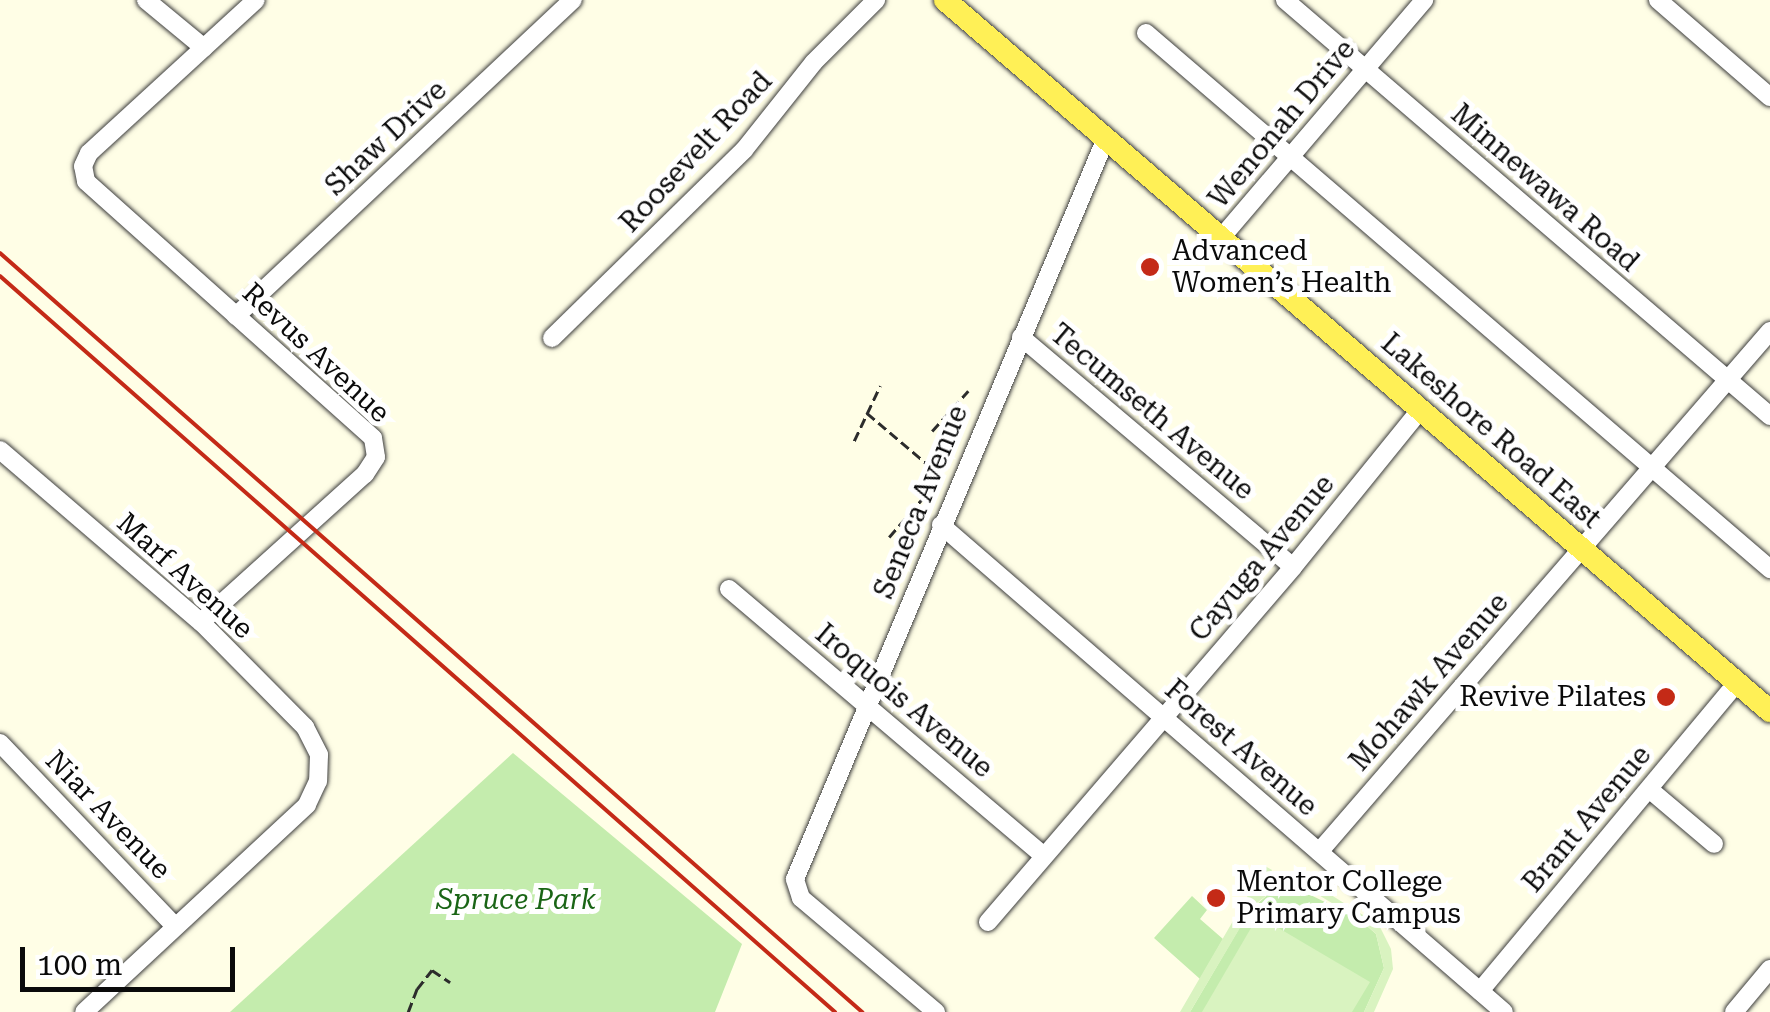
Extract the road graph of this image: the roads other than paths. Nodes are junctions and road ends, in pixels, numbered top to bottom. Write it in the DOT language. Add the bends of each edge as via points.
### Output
graph roads {
  1 [pos="146,0"];
  2 [pos="256,0"];
  3 [pos="573,0"];
  4 [pos="876,0"];
  5 [pos="945,0"];
  6 [pos="1285,0"];
  7 [pos="1424,0"];
  8 [pos="1658,0"];
  9 [pos="1146,33"];
  10 [pos="204,48"];
  11 [pos="1364,69"];
  12 [pos="1770,97"];
  13 [pos="1106,138"];
  14 [pos="1290,155"];
  15 [pos="1221,238"];
  16 [pos="236,316"];
  17 [pos="1770,331"];
  18 [pos="1022,337"];
  19 [pos="552,338"];
  20 [pos="1728,380"];
  21 [pos="1420,410"];
  22 [pos="1770,416"];
  23 [pos="0,450"];
  24 [pos="1650,466"];
  25 [pos="942,525"];
  26 [pos="1581,548"];
  27 [pos="1293,567"];
  28 [pos="1770,569"];
  29 [pos="729,589"];
  30 [pos="201,622"];
  31 [pos="1738,683"];
  32 [pos="867,704"];
  33 [pos="1770,711"];
  34 [pos="1163,716"];
  35 [pos="0,743"];
  36 [pos="1649,789"];
  37 [pos="1714,844"];
  38 [pos="1320,852"];
  39 [pos="1043,856"];
  40 [pos="988,922"];
  41 [pos="175,926"];
  42 [pos="1770,969"];
  43 [pos="1480,991"];
  44 [pos="87,1011"];
  45 [pos="936,1012"];
  46 [pos="1504,1012"];
  47 [pos="1734,1012"];
  1 -- 10 [label="street"];
  2 -- 10 [label="street"];
  3 -- 16 [label="street, Shaw Drive"];
  4 -- 19 [label="street, Roosevelt Road" via="814,62 744,150"];
  5 -- 13 [label="main road, Lakeshore Road East"];
  6 -- 11 [label="street, Minnewawa Road"];
  7 -- 11 [label="street, Wenonah Drive"];
  8 -- 12 [label="street"];
  9 -- 14 [label="street"];
  10 -- 16 [label="street, Revus Avenue" via="89,153 83,166 86,181"];
  11 -- 14 [label="street, Wenonah Drive"];
  11 -- 20 [label="street, Minnewawa Road"];
  13 -- 15 [label="main road, Lakeshore Road East"];
  13 -- 18 [label="street, Seneca Avenue"];
  14 -- 15 [label="street, Wenonah Drive"];
  14 -- 24 [label="street"];
  15 -- 21 [label="main road, Lakeshore Road East"];
  16 -- 30 [label="street, Revus Avenue" via="373,438 376,456 365,474"];
  17 -- 20 [label="street, Mohawk Avenue"];
  18 -- 25 [label="street, Seneca Avenue"];
  18 -- 27 [label="street, Tecumseth Avenue"];
  20 -- 22 [label="street, Minnewawa Road"];
  20 -- 24 [label="street, Mohawk Avenue"];
  21 -- 26 [label="main road, Lakeshore Road East"];
  21 -- 27 [label="street, Cayuga Avenue"];
  23 -- 30 [label="street, Marf Avenue"];
  24 -- 26 [label="street, Mohawk Avenue"];
  24 -- 28 [label="street"];
  25 -- 32 [label="street, Seneca Avenue"];
  25 -- 34 [label="street, Forest Avenue"];
  26 -- 31 [label="main road, Lakeshore Road East"];
  26 -- 38 [label="street, Mohawk Avenue"];
  27 -- 34 [label="street, Cayuga Avenue"];
  29 -- 32 [label="street, Iroquois Avenue"];
  30 -- 41 [label="street, Marf Avenue" via="305,727 319,755 318,781 308,805"];
  31 -- 33 [label="main road, Lakeshore Road East"];
  31 -- 36 [label="street, Brant Avenue"];
  32 -- 39 [label="street, Iroquois Avenue"];
  32 -- 45 [label="street, Seneca Avenue" via="794,888"];
  34 -- 38 [label="street, Forest Avenue"];
  34 -- 39 [label="street, Cayuga Avenue"];
  35 -- 41 [label="street, Niar Avenue"];
  36 -- 37 [label="street"];
  36 -- 43 [label="street, Brant Avenue"];
  38 -- 43 [label="street, Forest Avenue"];
  39 -- 40 [label="street, Cayuga Avenue"];
  41 -- 44 [label="street"];
  42 -- 47 [label="street"];
  43 -- 46 [label="street, Forest Avenue"];
}
